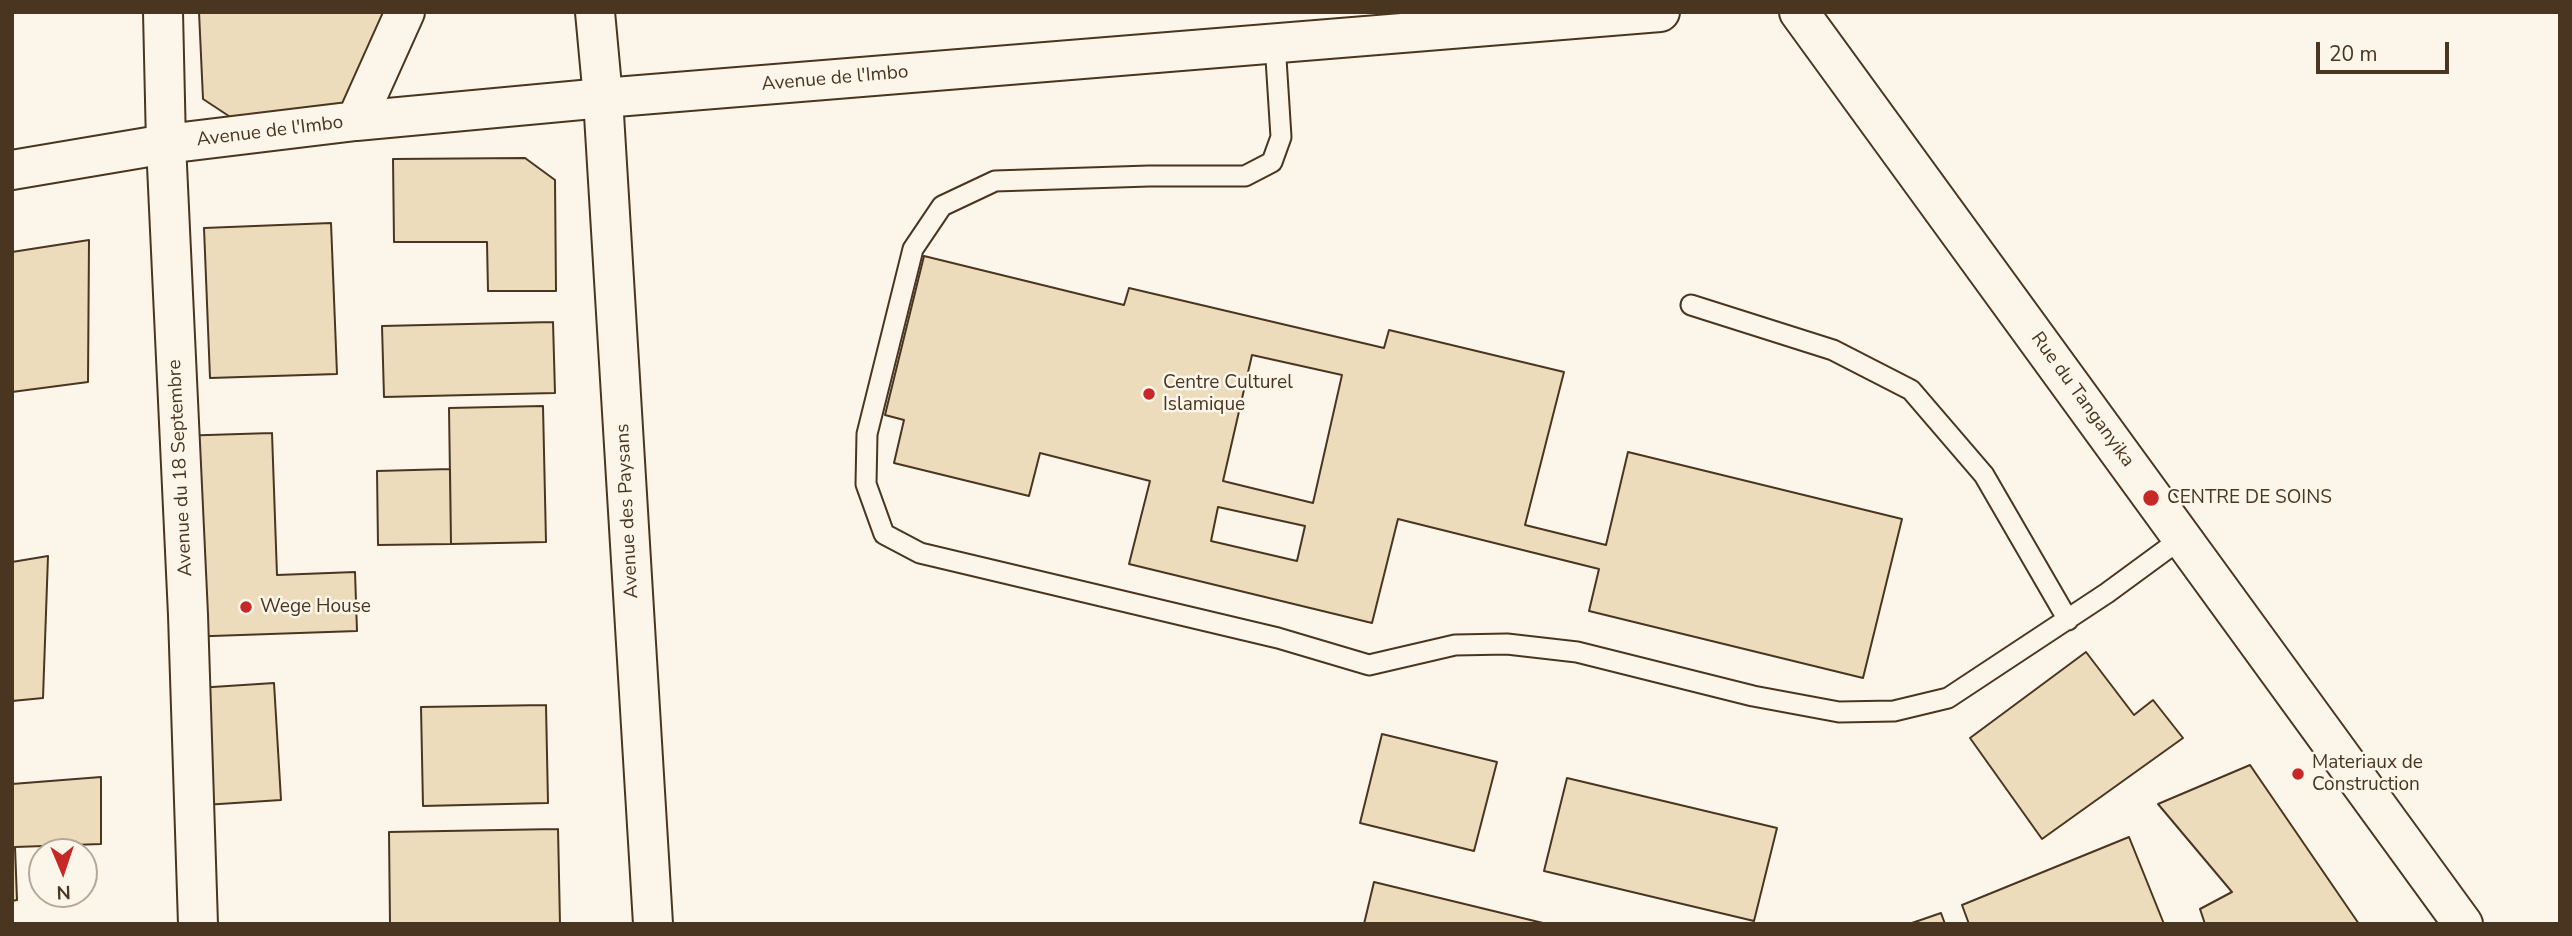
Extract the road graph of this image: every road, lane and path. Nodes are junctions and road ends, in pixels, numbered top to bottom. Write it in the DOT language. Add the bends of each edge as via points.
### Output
graph roads {
  1 [pos="163,12"];
  2 [pos="405,12"];
  3 [pos="595,12"];
  4 [pos="1660,12"];
  5 [pos="1799,12"];
  6 [pos="1275,43"];
  7 [pos="603,98"];
  8 [pos="356,121"];
  9 [pos="166,145"];
  10 [pos="12,170"];
  11 [pos="1691,305"];
  12 [pos="2182,538"];
  13 [pos="2068,620"];
  14 [pos="198,924"];
  15 [pos="653,924"];
  16 [pos="2463,924"];
  1 -- 9 [label="street, Avenue du 18 Septembre"];
  2 -- 8 [label="street"];
  3 -- 7 [label="street, Avenue des Paysans"];
  4 -- 6 [label="street, Avenue de l'Imbo"];
  5 -- 12 [label="street, Rue du Tanganyika"];
  6 -- 7 [label="street, Avenue de l'Imbo"];
  6 -- 13 [label="lane" via="1281,137 1272,162 1245,176 995,181 942,206 913,249 867,433 866,484 884,534 920,553 1279,638 1369,666 1455,645 1507,644 1577,652 1753,696 1839,712 1894,711 1948,698"];
  7 -- 8 [label="street, Avenue de l'Imbo"];
  7 -- 15 [label="street, Avenue des Paysans"];
  8 -- 9 [label="street, Avenue de l'Imbo"];
  9 -- 10 [label="street, Avenue de l'Imbo"];
  9 -- 14 [label="street, Avenue du 18 Septembre"];
  11 -- 13 [label="lane" via="1833,351 1911,390 1984,475"];
  12 -- 13 [label="lane"];
  12 -- 16 [label="street, Rue du Tanganyika"];
}
